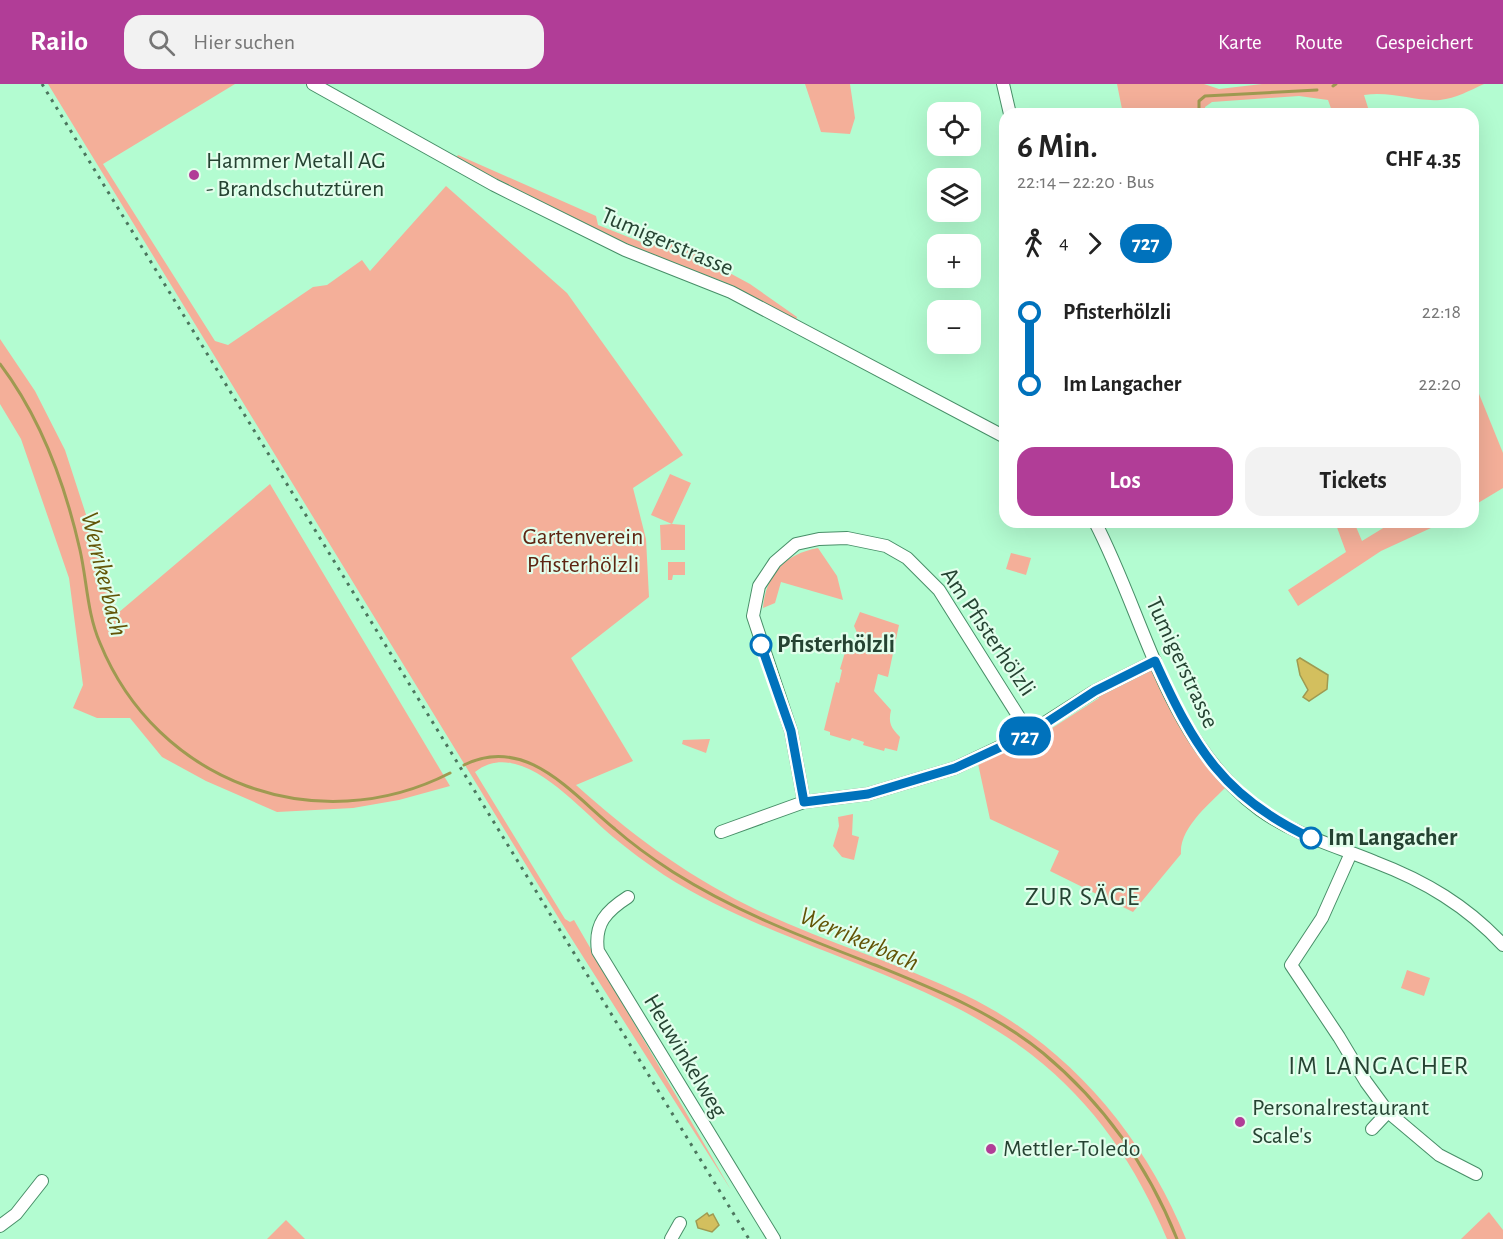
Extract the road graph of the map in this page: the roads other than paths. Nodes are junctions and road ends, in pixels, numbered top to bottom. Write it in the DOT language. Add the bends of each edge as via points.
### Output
graph roads {
  1 [pos="313,84"];
  2 [pos="1003,84"];
  3 [pos="1009,108"];
  4 [pos="999,434"];
  5 [pos="1098,528"];
  6 [pos="1155,661"];
  7 [pos="1029,734"];
  8 [pos="804,802"];
  9 [pos="721,832"];
  10 [pos="1352,854"];
  11 [pos="628,897"];
  12 [pos="1503,945"];
  13 [pos="1388,1112"];
  14 [pos="1372,1129"];
  15 [pos="1476,1174"];
  16 [pos="42,1180"];
  17 [pos="680,1223"];
  18 [pos="0,1226"];
  19 [pos="671,1239"];
  20 [pos="774,1239"];
  1 -- 4 [label="street, Tumigerstrasse" via="494,185 625,250 731,292"];
  2 -- 3 [label="street"];
  5 -- 6 [label="street, Tumigerstrasse"];
  6 -- 7 [label="street" via="1095,691"];
  6 -- 10 [label="street, Tumigerstrasse" via="1184,725 1229,784 1291,828"];
  7 -- 8 [label="street" via="977,759 921,779 868,794"];
  7 -- 8 [label="street, Am Pfisterhölzli" via="939,590 907,558 886,546 847,538 796,544 775,562 759,586 753,616 791,731"];
  8 -- 9 [label="street"];
  10 -- 12 [label="street, Tumigerstrasse" via="1441,892"];
  10 -- 13 [label="street" via="1322,918 1291,965"];
  11 -- 20 [label="street, Heuwinkelweg" via="604,916 597,934 598,951"];
  13 -- 14 [label="street"];
  13 -- 15 [label="street" via="1439,1155"];
  16 -- 18 [label="street" via="16,1214"];
  17 -- 19 [label="street"];
}
